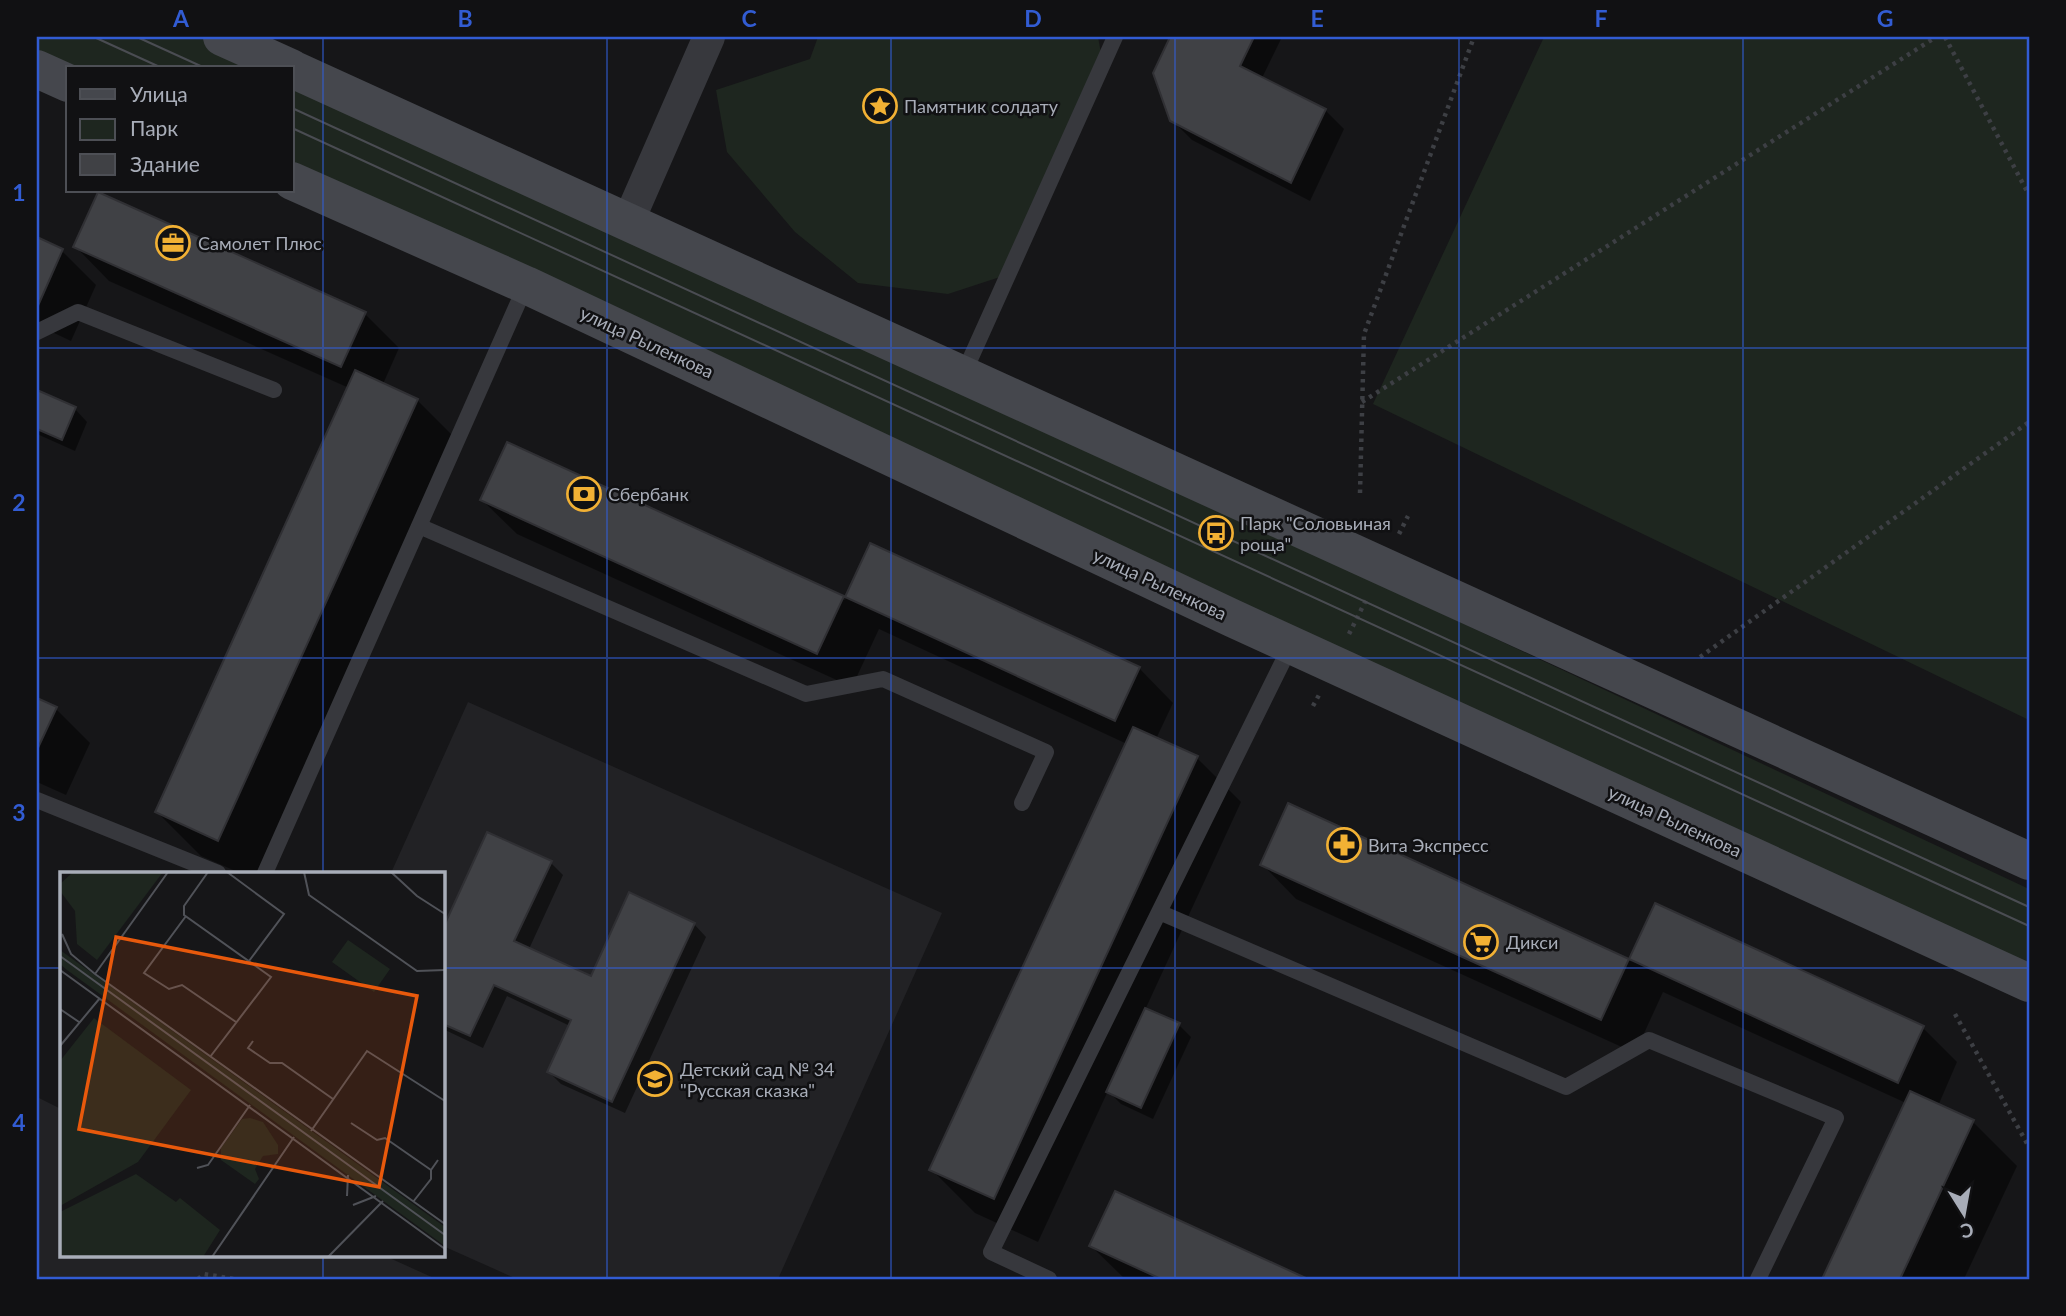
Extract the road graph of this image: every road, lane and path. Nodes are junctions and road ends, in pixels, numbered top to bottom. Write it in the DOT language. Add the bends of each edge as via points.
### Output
graph roads {
  1 [pos="225,37"];
  2 [pos="709,37"];
  3 [pos="1115,37"];
  4 [pos="1474,37"];
  5 [pos="1936,37"];
  6 [pos="1945,37"];
  7 [pos="286,66"];
  8 [pos="37,69"];
  9 [pos="294,70"];
  10 [pos="66,82"];
  11 [pos="294,182"];
  12 [pos="2029,195"];
  13 [pos="628,222"];
  14 [pos="526,285"];
  15 [pos="37,332"];
  16 [pos="963,375"];
  17 [pos="274,390"];
  18 [pos="1362,402"];
  19 [pos="2029,422"];
  20 [pos="1360,493"];
  21 [pos="1408,516"];
  22 [pos="419,526"];
  23 [pos="1383,566"];
  24 [pos="1291,645"];
  25 [pos="1700,657"];
  26 [pos="1334,664"];
  27 [pos="1313,706"];
  28 [pos="37,800"];
  29 [pos="1022,803"];
  30 [pos="2029,861"];
  31 [pos="216,872"];
  32 [pos="265,872"];
  33 [pos="1159,912"];
  34 [pos="2029,983"];
  35 [pos="1955,1014"];
  36 [pos="2029,1147"];
  37 [pos="198,1279"];
  38 [pos="234,1279"];
  39 [pos="1049,1279"];
  40 [pos="1758,1279"];
  1 -- 7 [label="street"];
  2 -- 13 [label="street"];
  3 -- 16 [label="lane"];
  4 -- 18 [label="path" via="1364,334"];
  5 -- 18 [label="path"];
  6 -- 12 [label="path"];
  8 -- 10 [label="street"];
  9 -- 13 [label="street"];
  11 -- 14 [label="street, улица Рыленкова"];
  13 -- 16 [label="street"];
  14 -- 22 [label="lane"];
  14 -- 24 [label="street, улица Рыленкова"];
  15 -- 17 [label="lane" via="78,312"];
  16 -- 23 [label="street"];
  18 -- 20 [label="path"];
  19 -- 25 [label="path"];
  21 -- 23 [label="path"];
  22 -- 29 [label="lane" via="806,694 883,679 1046,752"];
  22 -- 32 [label="lane"];
  23 -- 26 [label="path"];
  23 -- 30 [label="street"];
  24 -- 26 [label="street, улица Рыленкова"];
  24 -- 33 [label="lane"];
  26 -- 27 [label="path"];
  26 -- 34 [label="street, улица Рыленкова"];
  28 -- 31 [label="lane"];
  33 -- 39 [label="lane" via="991,1252"];
  33 -- 40 [label="lane" via="1566,1087 1649,1040 1836,1118"];
  35 -- 36 [label="path"];
  37 -- 38 [label="path" via="204,1274"];
}
